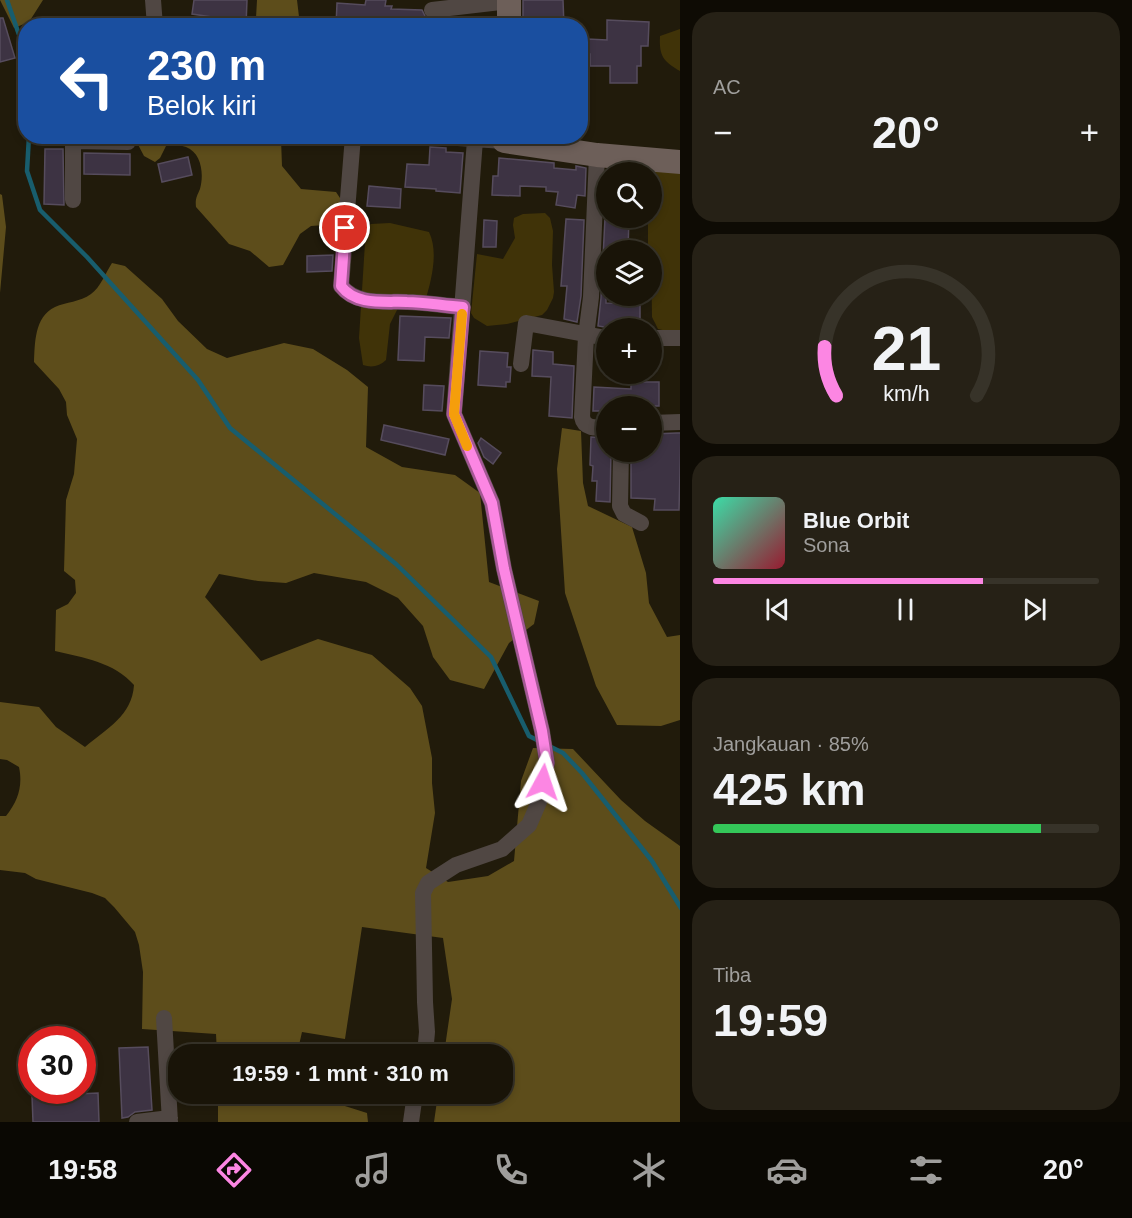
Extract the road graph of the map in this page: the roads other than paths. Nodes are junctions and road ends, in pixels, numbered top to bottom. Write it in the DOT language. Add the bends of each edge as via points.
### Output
graph roads {
  1 [pos="153,0"];
  2 [pos="509,0"];
  3 [pos="432,10"];
  4 [pos="154,18"];
  5 [pos="509,18"];
  6 [pos="73,144"];
  7 [pos="352,144"];
  8 [pos="475,144"];
  9 [pos="533,144"];
  10 [pos="597,155"];
  11 [pos="680,162"];
  12 [pos="73,200"];
  13 [pos="463,307"];
  14 [pos="586,336"];
  15 [pos="596,337"];
  16 [pos="662,338"];
  17 [pos="680,338"];
  18 [pos="520,364"];
  19 [pos="680,422"];
  20 [pos="662,423"];
  21 [pos="596,428"];
  22 [pos="621,462"];
  23 [pos="641,523"];
  24 [pos="164,1018"];
  25 [pos="426,1044"];
  26 [pos="414,1104"];
  27 [pos="170,1120"];
  28 [pos="137,1122"];
  29 [pos="411,1122"];
  1 -- 4 [label="street"];
  2 -- 3 [label="street"];
  2 -- 5 [label="street"];
  6 -- 12 [label="street"];
  7 -- 13 [label="street" via="341,286 347,293 374,302"];
  8 -- 13 [label="street"];
  9 -- 10 [label="street"];
  10 -- 11 [label="street"];
  10 -- 14 [label="street"];
  13 -- 25 [label="street" via="454,414 492,503 547,763 539,802 529,825 502,849 456,865 428,883 423,893"];
  14 -- 15 [label="street"];
  14 -- 18 [label="street" via="526,323"];
  14 -- 21 [label="street" via="583,422"];
  16 -- 17 [label="street"];
  19 -- 20 [label="street"];
  22 -- 23 [label="street" via="621,510"];
  24 -- 27 [label="street"];
  26 -- 29 [label="street"];
  27 -- 28 [label="street"];
}
